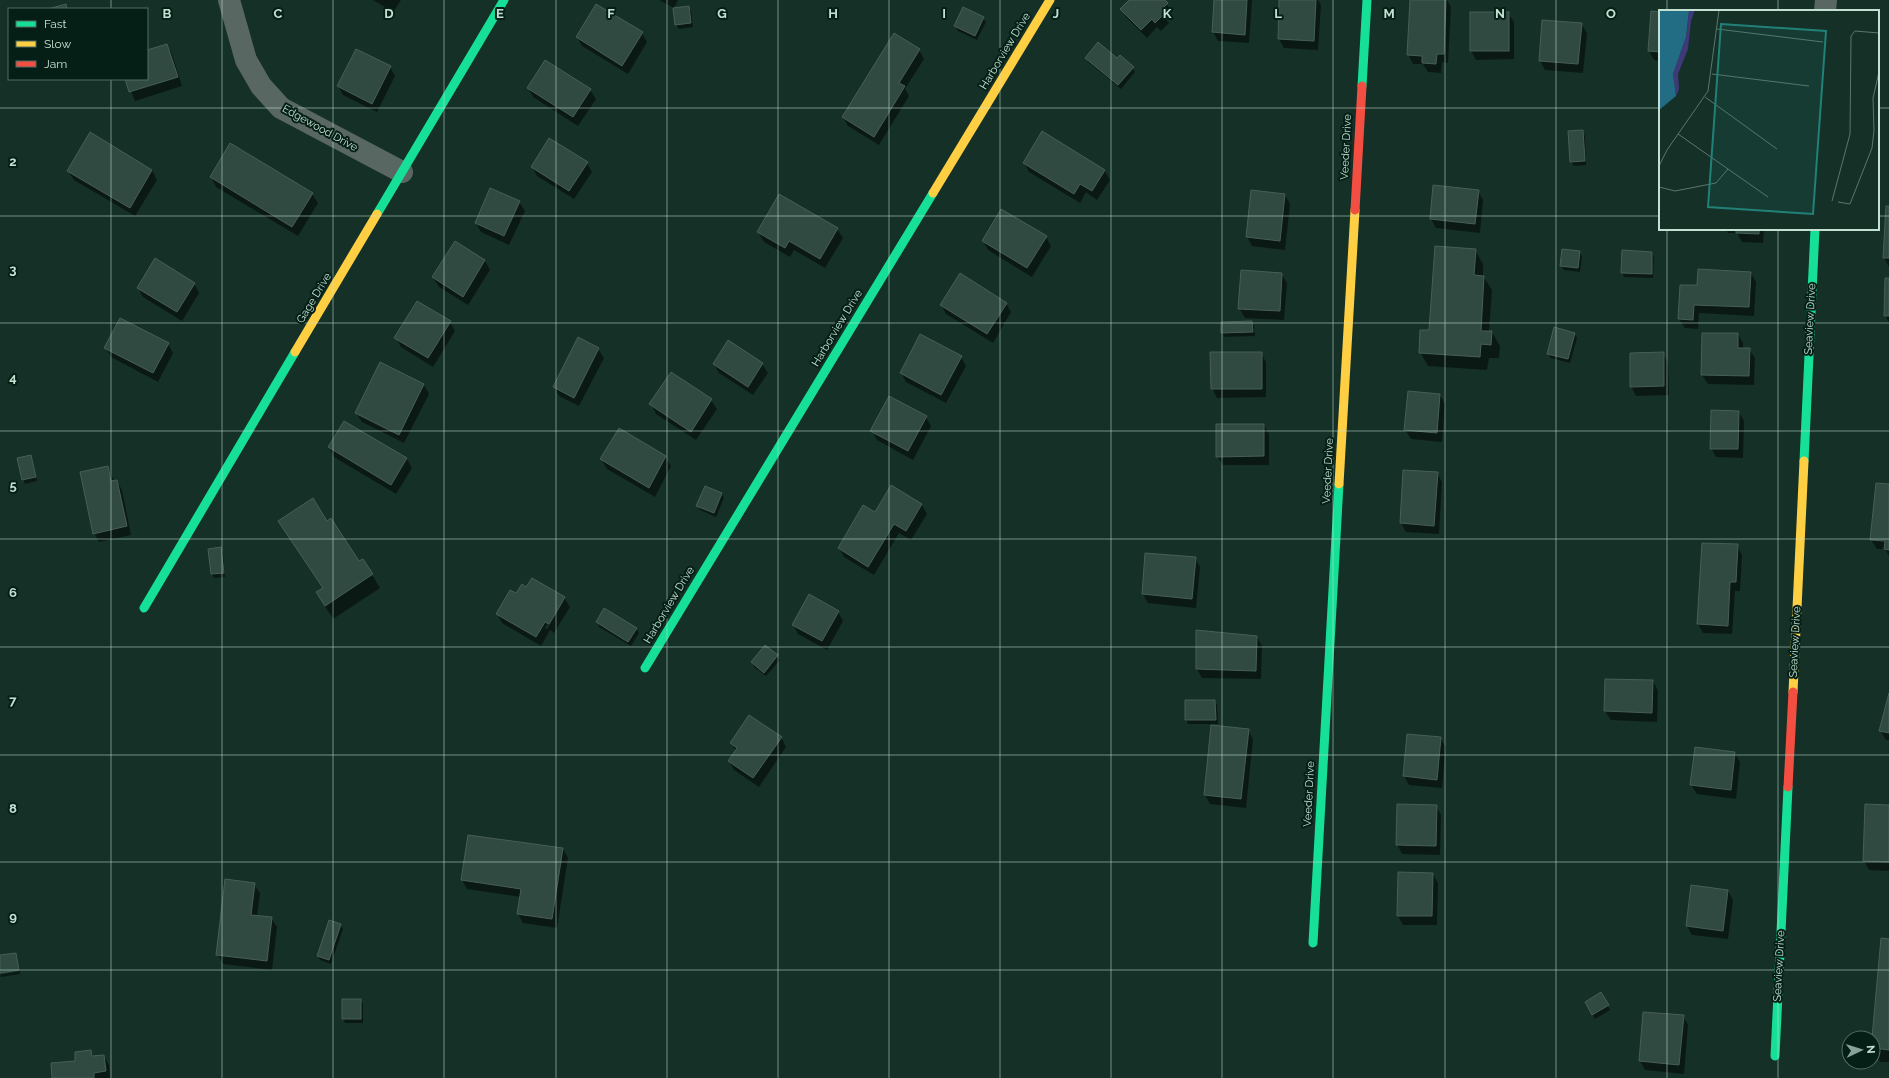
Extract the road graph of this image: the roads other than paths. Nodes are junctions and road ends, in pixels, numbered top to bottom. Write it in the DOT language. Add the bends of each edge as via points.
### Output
graph roads {
  1 [pos="229,0"];
  2 [pos="504,0"];
  3 [pos="1050,0"];
  4 [pos="1367,0"];
  5 [pos="1826,0"];
  6 [pos="1825,10"];
  7 [pos="402,172"];
  8 [pos="1815,230"];
  9 [pos="144,608"];
  10 [pos="645,668"];
  11 [pos="1313,943"];
  12 [pos="1775,1056"];
  1 -- 7 [label="street, Edgewood Drive" via="246,60 261,86 281,108"];
  2 -- 7 [label="street, Gage Drive"];
  3 -- 10 [label="street, Harborview Drive"];
  4 -- 11 [label="street, Veeder Drive"];
  5 -- 6 [label="street"];
  7 -- 9 [label="street, Gage Drive"];
  8 -- 12 [label="street, Seaview Drive"];
}
